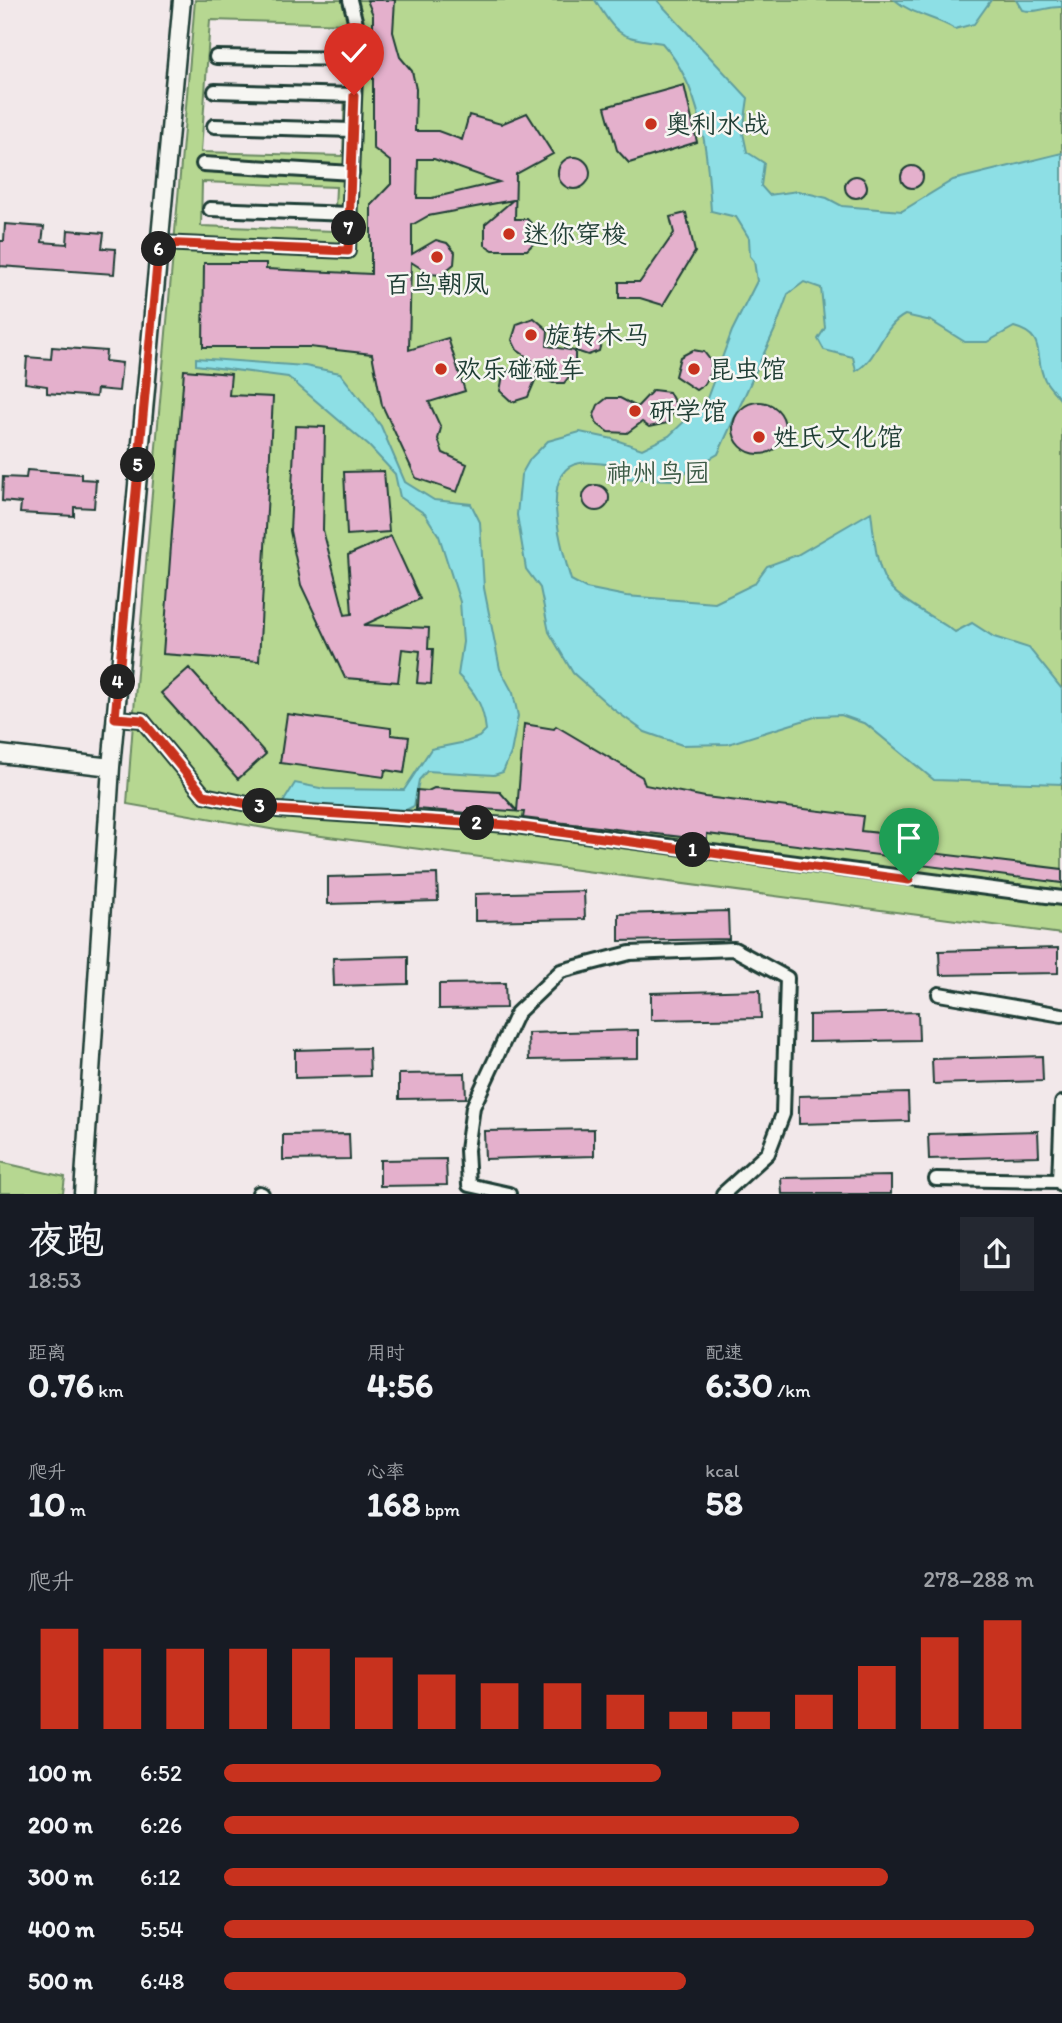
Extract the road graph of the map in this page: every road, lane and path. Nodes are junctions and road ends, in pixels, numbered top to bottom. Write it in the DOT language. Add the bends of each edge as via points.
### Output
graph roads {
  1 [pos="181,0"];
  2 [pos="350,0"];
  3 [pos="216,57"];
  4 [pos="356,59"];
  5 [pos="215,91"];
  6 [pos="354,95"];
  7 [pos="214,126"];
  8 [pos="353,130"];
  9 [pos="203,164"];
  10 [pos="352,173"];
  11 [pos="210,209"];
  12 [pos="349,214"];
  13 [pos="159,243"];
  14 [pos="115,718"];
  15 [pos="0,754"];
  16 [pos="111,767"];
  17 [pos="1062,898"];
  18 [pos="939,994"];
  19 [pos="1062,1015"];
  20 [pos="1062,1103"];
  21 [pos="936,1179"];
  22 [pos="1061,1183"];
  23 [pos="83,1194"];
  24 [pos="509,1194"];
  25 [pos="723,1194"];
  1 -- 13 [label="street"];
  2 -- 4 [label="street" via="357,28"];
  3 -- 4 [label="street"];
  4 -- 6 [label="street"];
  5 -- 6 [label="street"];
  6 -- 8 [label="street"];
  7 -- 8 [label="street"];
  8 -- 10 [label="street"];
  9 -- 10 [label="street"];
  10 -- 12 [label="street"];
  11 -- 12 [label="street"];
  12 -- 13 [label="street" via="348,251"];
  13 -- 14 [label="street"];
  14 -- 16 [label="street"];
  14 -- 17 [label="street" via="142,720 204,795 277,810 508,825"];
  15 -- 16 [label="street"];
  16 -- 23 [label="street"];
  18 -- 19 [label="street"];
  20 -- 22 [label="street"];
  21 -- 22 [label="street"];
  24 -- 25 [label="street" via="469,1185 467,1150 473,1107 517,1013 561,971 630,953 734,949 787,978 783,1114 768,1153"];
}
